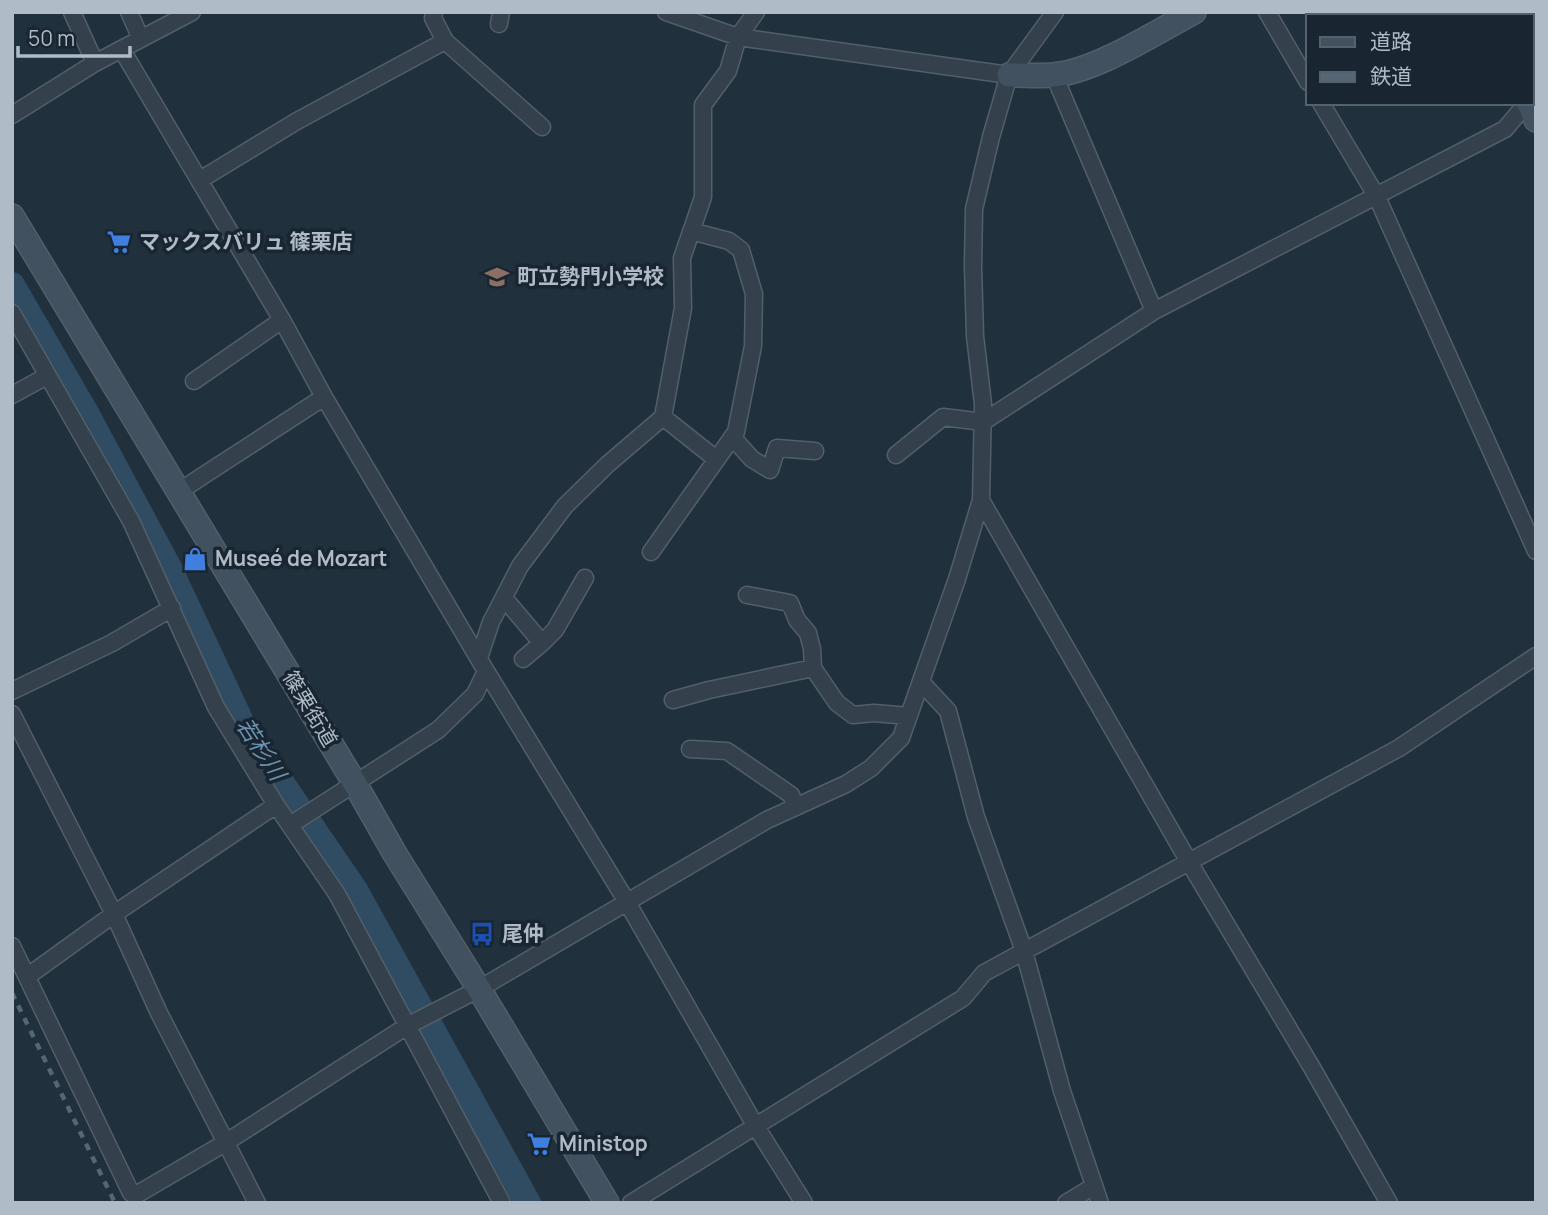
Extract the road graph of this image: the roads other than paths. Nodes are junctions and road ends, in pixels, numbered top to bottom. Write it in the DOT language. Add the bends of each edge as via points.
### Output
graph roads {
  1 [pos="72,12"];
  2 [pos="130,12"];
  3 [pos="192,12"];
  4 [pos="434,12"];
  5 [pos="666,12"];
  6 [pos="757,12"];
  7 [pos="1055,12"];
  8 [pos="1194,12"];
  9 [pos="1267,12"];
  10 [pos="738,37"];
  11 [pos="141,39"];
  12 [pos="444,41"];
  13 [pos="122,50"];
  14 [pos="95,63"];
  15 [pos="1009,75"];
  16 [pos="1054,75"];
  17 [pos="1306,79"];
  18 [pos="1322,105"];
  19 [pos="1526,105"];
  20 [pos="12,115"];
  21 [pos="542,127"];
  22 [pos="200,180"];
  23 [pos="1377,197"];
  24 [pos="12,216"];
  25 [pos="691,231"];
  26 [pos="1154,311"];
  27 [pos="12,313"];
  28 [pos="282,320"];
  29 [pos="47,376"];
  30 [pos="194,381"];
  31 [pos="12,395"];
  32 [pos="324,397"];
  33 [pos="663,418"];
  34 [pos="983,422"];
  35 [pos="732,437"];
  36 [pos="815,451"];
  37 [pos="896,455"];
  38 [pos="716,459"];
  39 [pos="178,492"];
  40 [pos="981,500"];
  41 [pos="1536,551"];
  42 [pos="651,552"];
  43 [pos="585,578"];
  44 [pos="747,595"];
  45 [pos="504,598"];
  46 [pos="172,608"];
  47 [pos="542,643"];
  48 [pos="1536,656"];
  49 [pos="523,659"];
  50 [pos="483,664"];
  51 [pos="813,668"];
  52 [pos="921,682"];
  53 [pos="12,691"];
  54 [pos="673,700"];
  55 [pos="12,715"];
  56 [pos="909,716"];
  57 [pos="690,749"];
  58 [pos="354,782"];
  59 [pos="276,805"];
  60 [pos="796,807"];
  61 [pos="290,825"];
  62 [pos="1189,862"];
  63 [pos="628,902"];
  64 [pos="114,914"];
  65 [pos="12,946"];
  66 [pos="1024,951"];
  67 [pos="28,976"];
  68 [pos="479,989"];
  69 [pos="407,1026"];
  70 [pos="755,1125"];
  71 [pos="225,1143"];
  72 [pos="1094,1186"];
  73 [pos="257,1203"];
  74 [pos="502,1203"];
  75 [pos="607,1203"];
  76 [pos="631,1203"];
  77 [pos="804,1203"];
  78 [pos="1066,1203"];
  79 [pos="1100,1203"];
  80 [pos="1389,1203"];
  1 -- 14 [label="street"];
  2 -- 11 [label="street"];
  3 -- 11 [label="street"];
  4 -- 12 [label="street"];
  5 -- 10 [label="street"];
  6 -- 10 [label="street"];
  7 -- 15 [label="street"];
  8 -- 16 [label="main road" via="1111,55"];
  9 -- 17 [label="street"];
  10 -- 15 [label="street"];
  10 -- 25 [label="street" via="727,71 704,105 703,197"];
  11 -- 13 [label="street"];
  12 -- 21 [label="street"];
  12 -- 22 [label="street"];
  13 -- 14 [label="street"];
  13 -- 22 [label="street"];
  14 -- 20 [label="street"];
  15 -- 16 [label="main road"];
  15 -- 34 [label="street" via="974,209 975,337"];
  16 -- 26 [label="street"];
  18 -- 23 [label="street"];
  19 -- 23 [label="street" via="1505,129"];
  22 -- 28 [label="street"];
  23 -- 26 [label="street"];
  23 -- 41 [label="street"];
  24 -- 39 [label="main road, 篠栗街道"];
  25 -- 33 [label="street" via="682,258 683,308"];
  25 -- 35 [label="street" via="729,241 741,250 754,294 752,346"];
  26 -- 34 [label="street"];
  27 -- 29 [label="street"];
  28 -- 30 [label="street"];
  28 -- 32 [label="street"];
  29 -- 31 [label="street"];
  29 -- 46 [label="street" via="131,521"];
  32 -- 39 [label="street"];
  32 -- 50 [label="street"];
  33 -- 38 [label="street"];
  33 -- 45 [label="street" via="565,506 520,566"];
  34 -- 37 [label="street" via="943,417"];
  34 -- 40 [label="street"];
  35 -- 36 [label="street" via="770,470 777,448"];
  35 -- 38 [label="street"];
  38 -- 42 [label="street"];
  39 -- 58 [label="main road, 篠栗街道"];
  40 -- 52 [label="street"];
  40 -- 62 [label="street"];
  43 -- 47 [label="street" via="555,630"];
  44 -- 51 [label="street" via="790,603 807,633"];
  45 -- 47 [label="street"];
  45 -- 50 [label="street" via="491,622"];
  46 -- 53 [label="street"];
  46 -- 59 [label="street" via="216,707"];
  47 -- 49 [label="street"];
  48 -- 62 [label="street" via="1399,748"];
  50 -- 58 [label="street" via="475,694 438,730"];
  50 -- 63 [label="street"];
  51 -- 54 [label="street"];
  51 -- 56 [label="street" via="837,703 853,715"];
  52 -- 56 [label="street"];
  52 -- 66 [label="street" via="948,711 976,817"];
  55 -- 64 [label="street"];
  56 -- 60 [label="street" via="901,738 871,768"];
  57 -- 60 [label="street" via="727,751 791,794"];
  58 -- 61 [label="street"];
  58 -- 68 [label="main road, 篠栗街道"];
  59 -- 61 [label="street"];
  59 -- 64 [label="street"];
  60 -- 63 [label="street"];
  61 -- 69 [label="street" via="337,894"];
  62 -- 66 [label="street"];
  62 -- 80 [label="street"];
  63 -- 68 [label="street"];
  63 -- 70 [label="street"];
  64 -- 67 [label="street"];
  64 -- 71 [label="street"];
  65 -- 67 [label="street"];
  66 -- 70 [label="street" via="984,973 963,998"];
  66 -- 72 [label="street" via="1062,1091"];
  67 -- 71 [label="street" via="131,1193 136,1195"];
  68 -- 69 [label="street"];
  68 -- 75 [label="main road, 篠栗街道"];
  69 -- 71 [label="street"];
  69 -- 74 [label="street"];
  70 -- 76 [label="street"];
  70 -- 77 [label="street"];
  71 -- 73 [label="street"];
  72 -- 78 [label="street"];
  72 -- 79 [label="street"];
}
